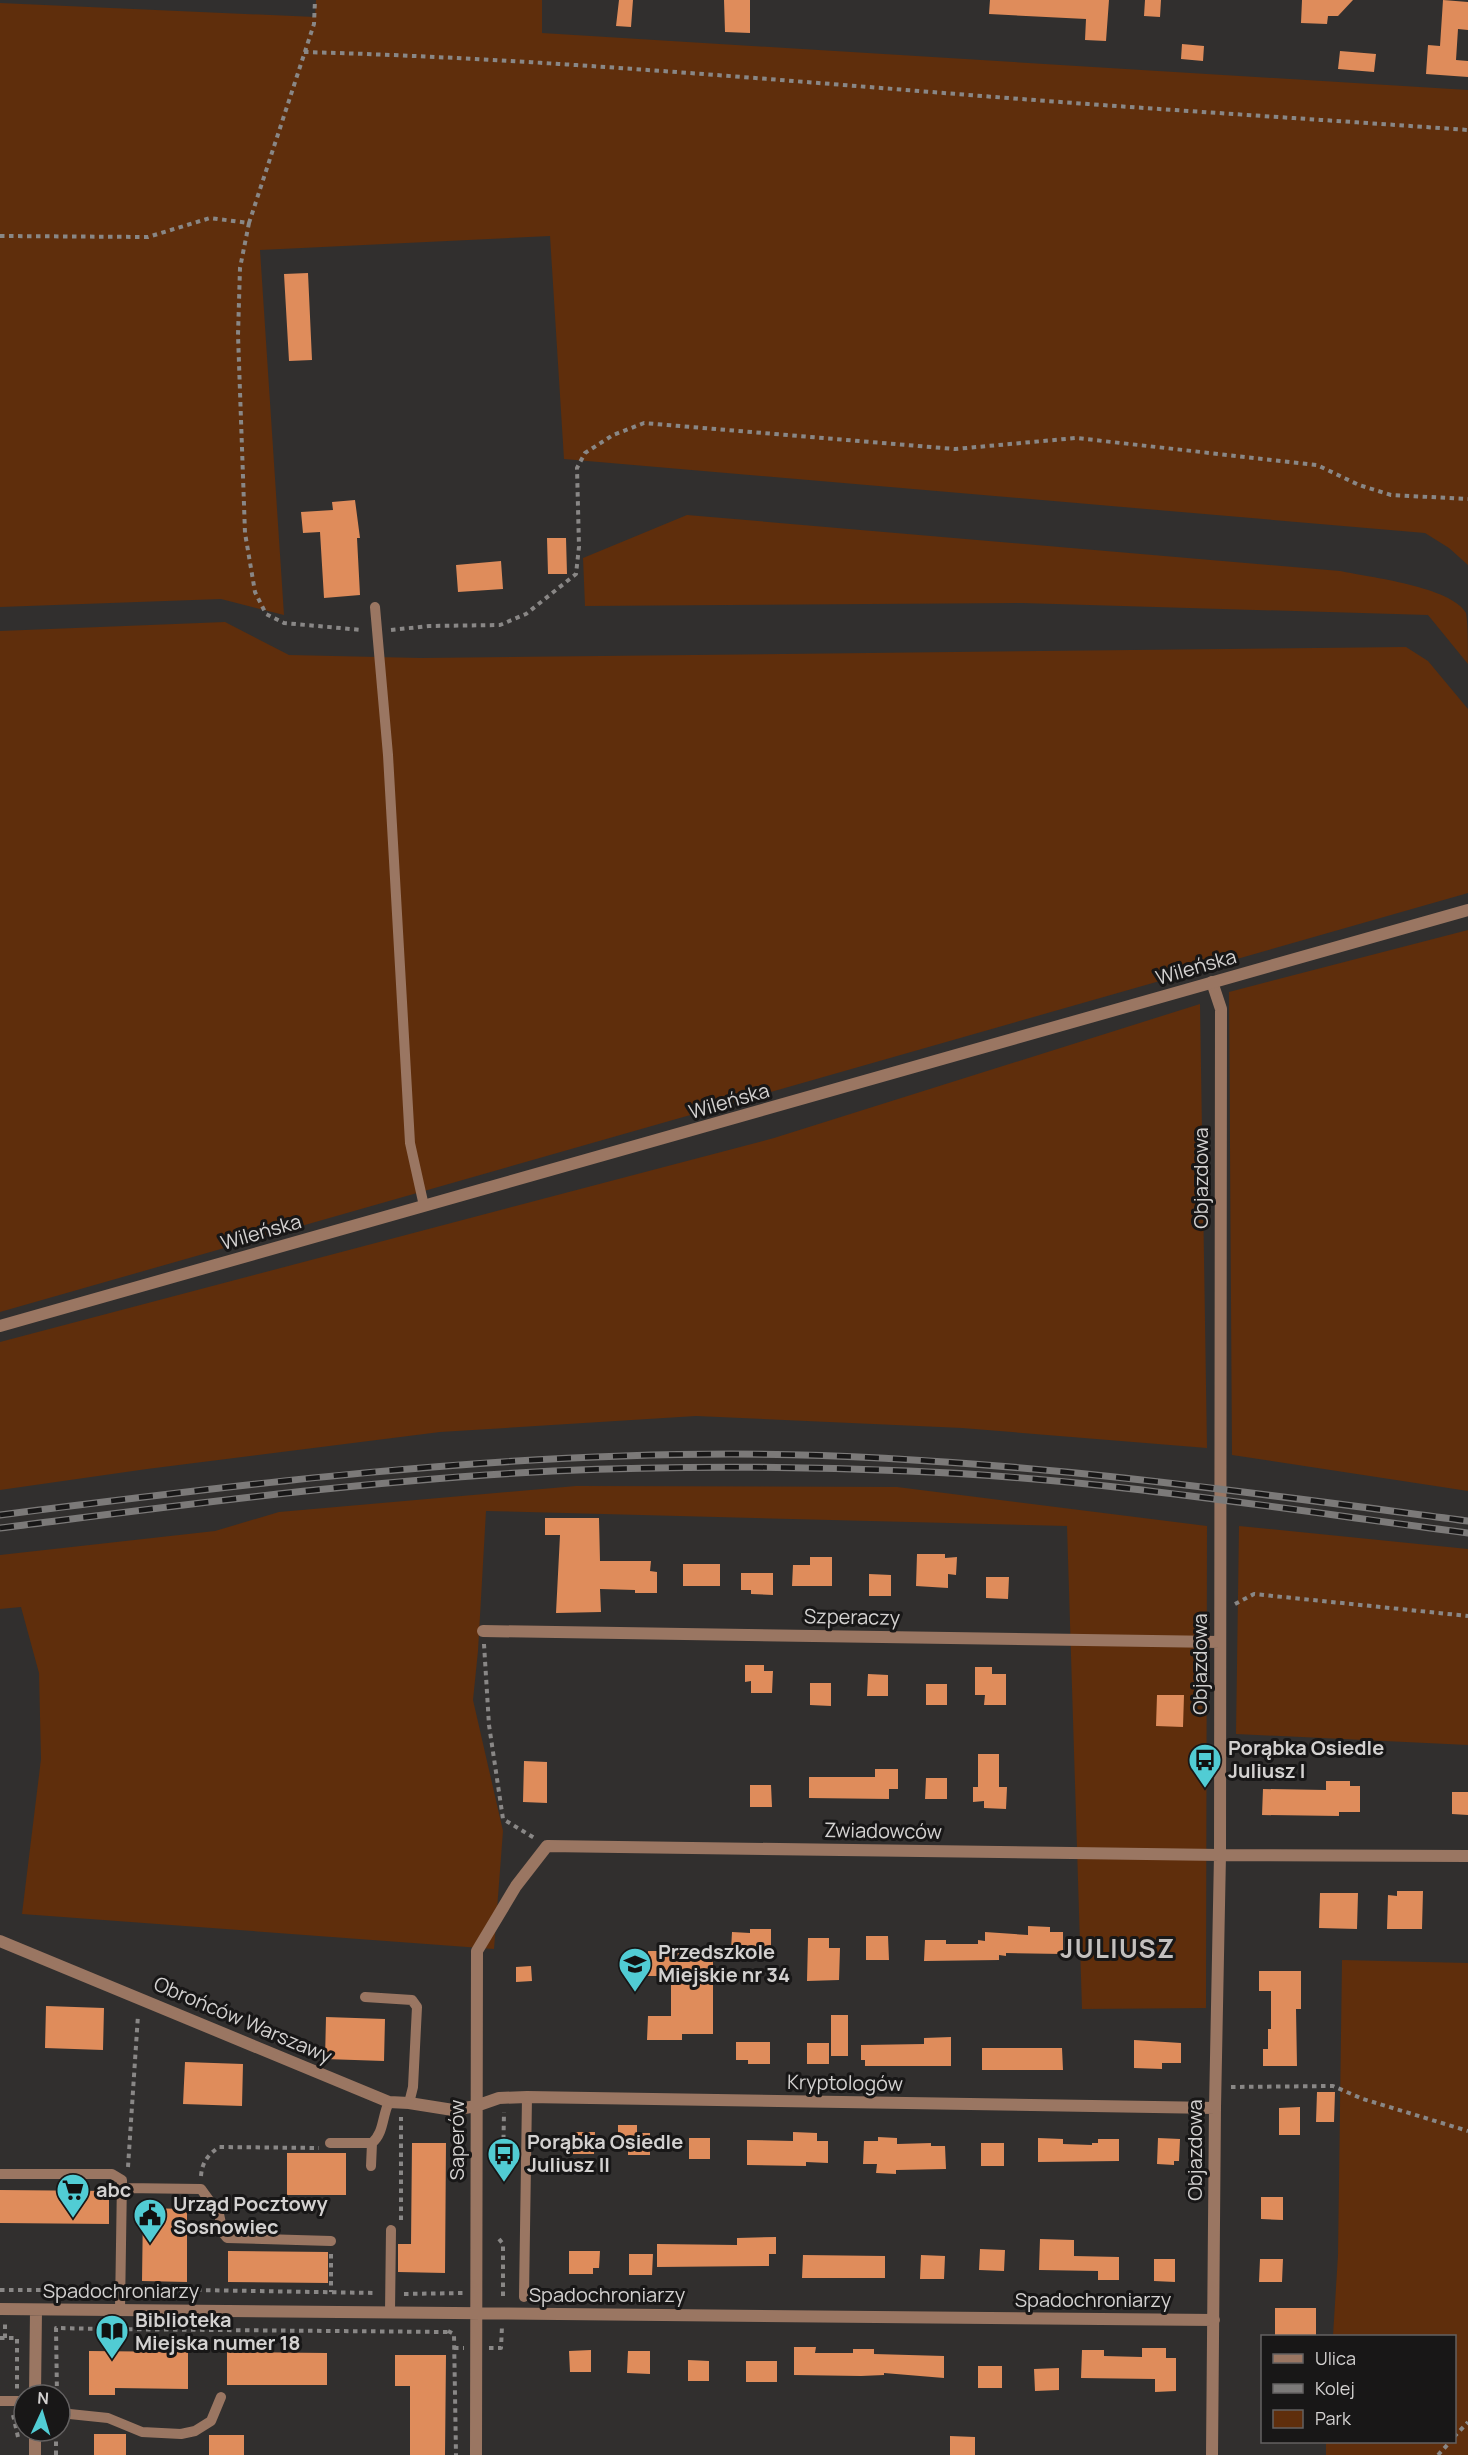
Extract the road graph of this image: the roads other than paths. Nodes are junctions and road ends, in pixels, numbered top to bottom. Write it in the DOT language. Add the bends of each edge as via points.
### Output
graph roads {
  1 [pos="375,608"];
  2 [pos="1468,910"];
  3 [pos="1212,982"];
  4 [pos="424,1206"];
  5 [pos="0,1326"];
  6 [pos="483,1631"];
  7 [pos="1220,1642"];
  8 [pos="547,1846"];
  9 [pos="1220,1855"];
  10 [pos="1468,1856"];
  11 [pos="0,1941"];
  12 [pos="365,1997"];
  13 [pos="527,2097"];
  14 [pos="389,2102"];
  15 [pos="476,2106"];
  16 [pos="409,2108"];
  17 [pos="1215,2108"];
  18 [pos="330,2143"];
  19 [pos="372,2144"];
  20 [pos="371,2166"];
  21 [pos="0,2174"];
  22 [pos="123,2184"];
  23 [pos="391,2230"];
  24 [pos="331,2241"];
  25 [pos="524,2297"];
  26 [pos="0,2309"];
  27 [pos="36,2310"];
  28 [pos="120,2310"];
  29 [pos="390,2312"];
  30 [pos="477,2314"];
  31 [pos="1214,2320"];
  32 [pos="35,2383"];
  33 [pos="221,2397"];
  34 [pos="72,2414"];
  35 [pos="476,2455"];
  36 [pos="1212,2455"];
  1 -- 4 [label="lane" via="393,825 410,1143"];
  2 -- 3 [label="street, Wileńska"];
  3 -- 4 [label="street, Wileńska"];
  3 -- 7 [label="street, Objazdowa" via="1221,1009"];
  4 -- 5 [label="street, Wileńska"];
  6 -- 7 [label="street, Szperaczy"];
  7 -- 9 [label="street, Objazdowa"];
  8 -- 9 [label="street, Zwiadowców"];
  8 -- 15 [label="street, Saperów" via="516,1886 477,1951"];
  9 -- 10 [label="street, Zwiadowców"];
  9 -- 17 [label="street, Objazdowa"];
  11 -- 14 [label="street, Obrońców Warszawy"];
  12 -- 16 [label="lane" via="412,2000 417,2007"];
  13 -- 15 [label="street, Kryptologów" via="499,2098"];
  13 -- 17 [label="street, Kryptologów"];
  13 -- 25 [label="lane"];
  14 -- 16 [label="street, Obrońców Warszawy"];
  14 -- 19 [label="lane" via="379,2137"];
  15 -- 16 [label="street, Obrońców Warszawy" via="453,2110"];
  15 -- 30 [label="street, Saperów"];
  17 -- 31 [label="street, Objazdowa"];
  18 -- 19 [label="lane"];
  19 -- 20 [label="lane"];
  21 -- 22 [label="lane" via="112,2174"];
  22 -- 24 [label="lane" via="201,2189 219,2214 227,2238"];
  22 -- 28 [label="lane"];
  23 -- 29 [label="lane"];
  26 -- 27 [label="street, Spadochroniarzy"];
  27 -- 28 [label="street, Spadochroniarzy"];
  27 -- 32 [label="street"];
  28 -- 29 [label="street, Spadochroniarzy"];
  29 -- 30 [label="street, Spadochroniarzy"];
  30 -- 31 [label="street, Spadochroniarzy"];
  30 -- 35 [label="street, Saperów"];
  31 -- 36 [label="street, Objazdowa"];
  33 -- 34 [label="lane" via="211,2421 181,2434 142,2432 108,2418"];
}
